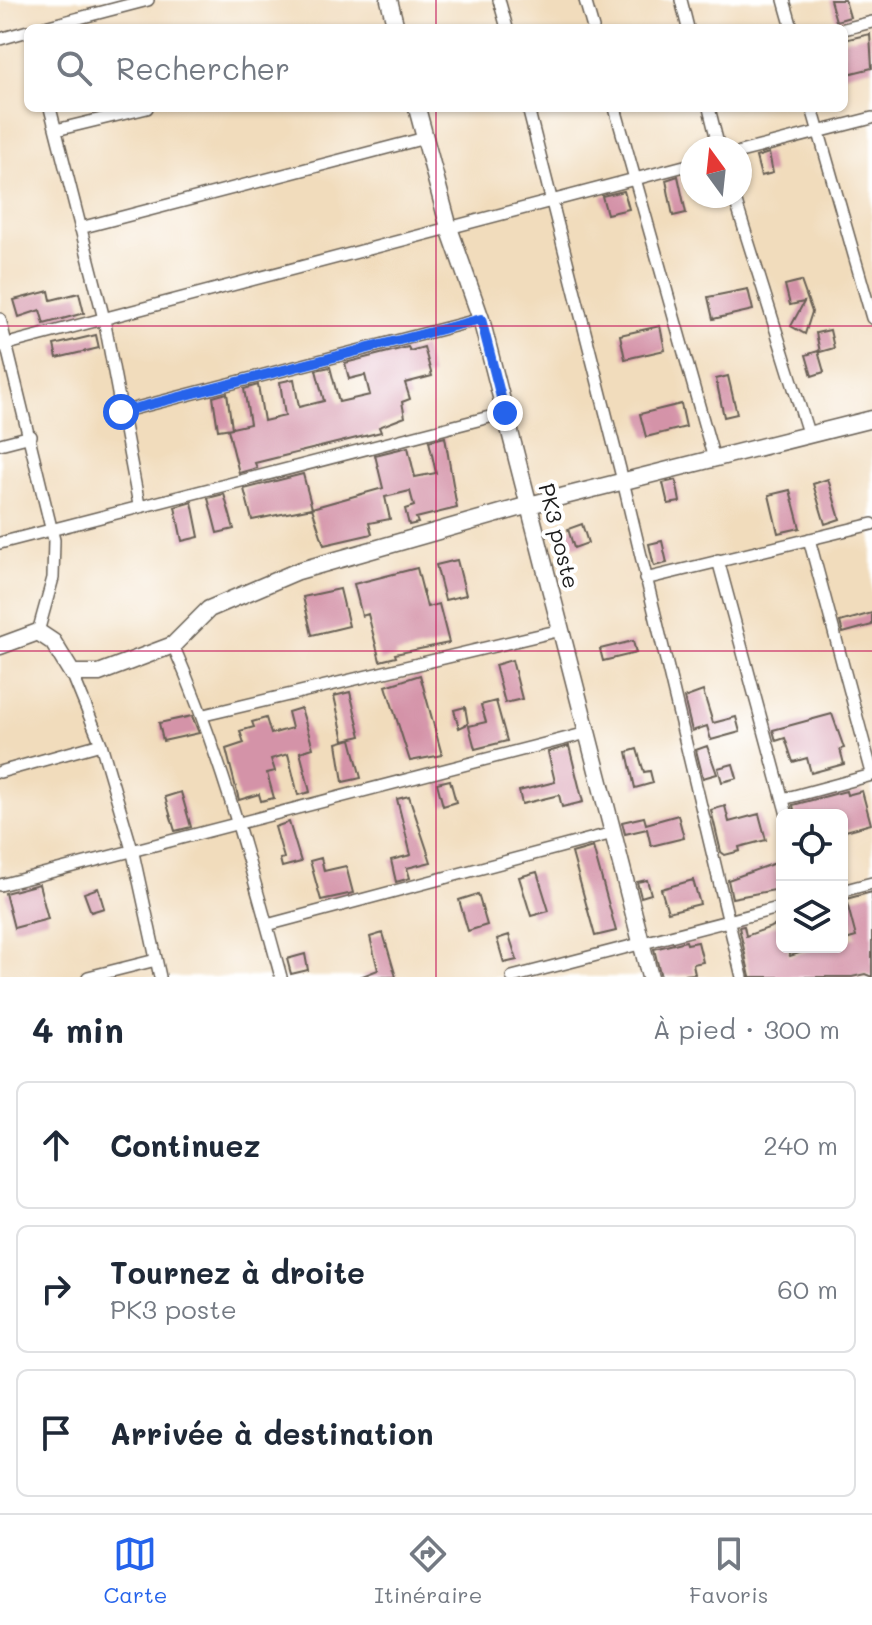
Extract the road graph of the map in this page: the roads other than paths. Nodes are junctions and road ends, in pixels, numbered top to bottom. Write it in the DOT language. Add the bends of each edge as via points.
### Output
graph roads {
  1 [pos="148,0"];
  2 [pos="389,0"];
  3 [pos="499,0"];
  4 [pos="585,0"];
  5 [pos="681,0"];
  6 [pos="784,0"];
  7 [pos="872,22"];
  8 [pos="56,24"];
  9 [pos="395,24"];
  10 [pos="506,24"];
  11 [pos="592,24"];
  12 [pos="687,24"];
  13 [pos="791,24"];
  14 [pos="848,28"];
  15 [pos="24,32"];
  16 [pos="0,39"];
  17 [pos="51,112"];
  18 [pos="130,112"];
  19 [pos="418,112"];
  20 [pos="529,112"];
  21 [pos="616,112"];
  22 [pos="710,112"];
  23 [pos="813,112"];
  24 [pos="872,118"];
  25 [pos="56,130"];
  26 [pos="817,132"];
  27 [pos="716,136"];
  28 [pos="425,138"];
  29 [pos="752,149"];
  30 [pos="680,167"];
  31 [pos="634,179"];
  32 [pos="552,201"];
  33 [pos="738,208"];
  34 [pos="80,228"];
  35 [pos="449,228"];
  36 [pos="872,318"];
  37 [pos="0,319"];
  38 [pos="104,319"];
  39 [pos="481,319"];
  40 [pos="3,346"];
  41 [pos="121,412"];
  42 [pos="505,413"];
  43 [pos="872,419"];
  44 [pos="31,436"];
  45 [pos="809,436"];
  46 [pos="0,444"];
  47 [pos="714,459"];
  48 [pos="623,481"];
  49 [pos="139,505"];
  50 [pos="529,505"];
  51 [pos="872,524"];
  52 [pos="53,529"];
  53 [pos="809,539"];
  54 [pos="0,543"];
  55 [pos="718,560"];
  56 [pos="645,579"];
  57 [pos="561,630"];
  58 [pos="38,632"];
  59 [pos="173,645"];
  60 [pos="0,646"];
  61 [pos="72,673"];
  62 [pos="204,715"];
  63 [pos="587,733"];
  64 [pos="101,744"];
  65 [pos="0,772"];
  66 [pos="872,774"];
  67 [pos="783,799"];
  68 [pos="786,809"];
  69 [pos="239,824"];
  70 [pos="613,833"];
  71 [pos="133,853"];
  72 [pos="872,883"];
  73 [pos="0,885"];
  74 [pos="848,889"];
  75 [pos="776,909"];
  76 [pos="728,921"];
  77 [pos="267,925"];
  78 [pos="641,944"];
  79 [pos="156,960"];
  80 [pos="545,973"];
  81 [pos="88,977"];
  82 [pos="160,977"];
  83 [pos="281,977"];
  84 [pos="512,977"];
  85 [pos="650,977"];
  86 [pos="742,977"];
  1 -- 8 [label="street"];
  2 -- 9 [label="street"];
  3 -- 10 [label="street"];
  4 -- 11 [label="street"];
  5 -- 12 [label="street"];
  6 -- 13 [label="street"];
  7 -- 14 [label="street"];
  15 -- 16 [label="street"];
  17 -- 25 [label="street"];
  18 -- 25 [label="street"];
  19 -- 28 [label="street, PK3 poste"];
  20 -- 32 [label="street"];
  21 -- 31 [label="street"];
  22 -- 27 [label="street"];
  23 -- 26 [label="street"];
  24 -- 26 [label="street"];
  25 -- 34 [label="street"];
  26 -- 29 [label="street"];
  26 -- 36 [label="street"];
  28 -- 34 [label="street"];
  28 -- 35 [label="street, PK3 poste"];
  30 -- 31 [label="street"];
  31 -- 32 [label="street"];
  31 -- 47 [label="street"];
  32 -- 35 [label="street"];
  32 -- 48 [label="street"];
  33 -- 45 [label="street"];
  34 -- 38 [label="street"];
  35 -- 38 [label="street"];
  35 -- 39 [label="street, PK3 poste"];
  37 -- 40 [label="street"];
  38 -- 40 [label="street"];
  38 -- 41 [label="street"];
  39 -- 41 [label="street"];
  39 -- 42 [label="street, PK3 poste"];
  40 -- 44 [label="street"];
  41 -- 49 [label="street"];
  42 -- 49 [label="street"];
  42 -- 50 [label="street, PK3 poste"];
  43 -- 45 [label="street"];
  44 -- 46 [label="street"];
  44 -- 52 [label="street"];
  45 -- 47 [label="street"];
  47 -- 48 [label="street"];
  48 -- 50 [label="street"];
  48 -- 56 [label="street"];
  49 -- 52 [label="street"];
  50 -- 57 [label="street, PK3 poste"];
  50 -- 59 [label="street" via="298,571 209,609"];
  51 -- 53 [label="street"];
  52 -- 54 [label="street"];
  52 -- 58 [label="street" via="53,578"];
  53 -- 55 [label="street"];
  53 -- 66 [label="street"];
  55 -- 56 [label="street"];
  55 -- 67 [label="street"];
  56 -- 76 [label="street"];
  57 -- 62 [label="street"];
  57 -- 63 [label="street, PK3 poste"];
  58 -- 60 [label="street"];
  58 -- 61 [label="street" via="53,642"];
  59 -- 61 [label="street" via="99,673"];
  59 -- 62 [label="street"];
  61 -- 64 [label="street"];
  62 -- 69 [label="street"];
  63 -- 69 [label="street"];
  63 -- 70 [label="street, PK3 poste"];
  64 -- 65 [label="street"];
  64 -- 71 [label="street"];
  66 -- 67 [label="street"];
  67 -- 68 [label="street"];
  69 -- 71 [label="street"];
  69 -- 77 [label="street"];
  70 -- 77 [label="street"];
  70 -- 78 [label="street, PK3 poste"];
  71 -- 73 [label="street"];
  71 -- 79 [label="street"];
  72 -- 74 [label="street"];
  75 -- 76 [label="street"];
  76 -- 78 [label="street"];
  76 -- 86 [label="street"];
  77 -- 83 [label="street"];
  78 -- 80 [label="street"];
  78 -- 85 [label="street, PK3 poste"];
  79 -- 81 [label="street"];
  79 -- 82 [label="street"];
  80 -- 84 [label="street"];
}
